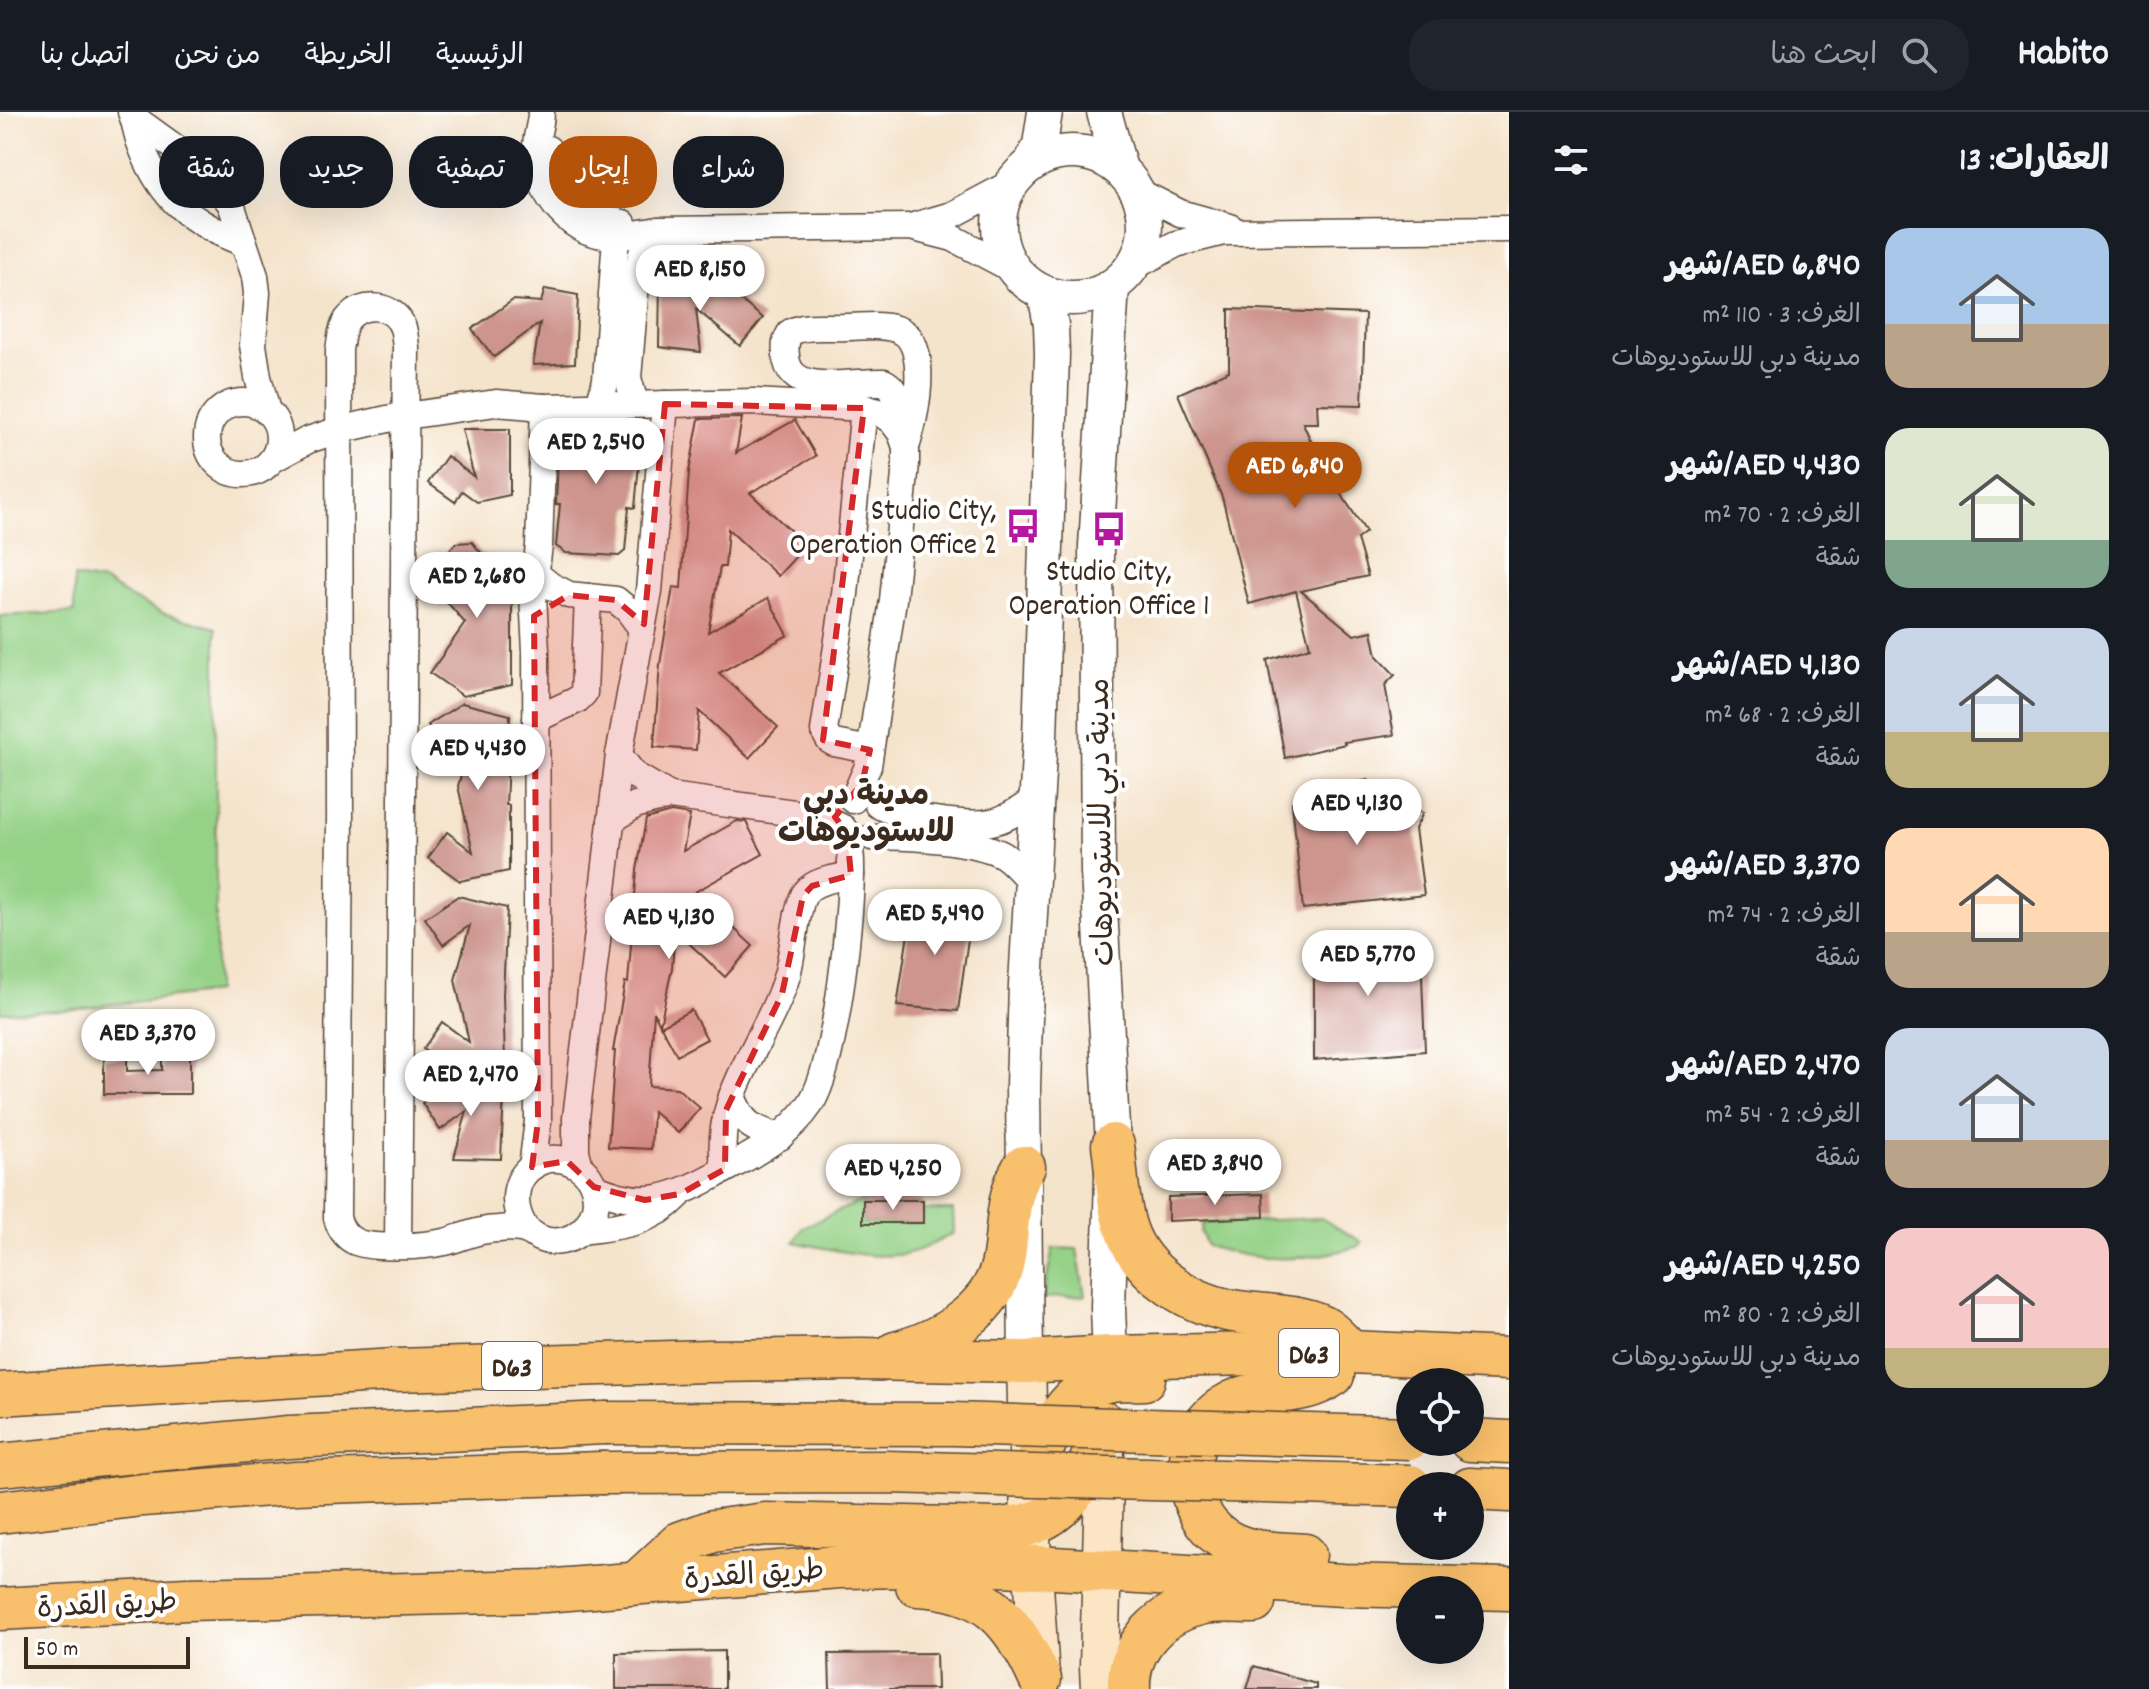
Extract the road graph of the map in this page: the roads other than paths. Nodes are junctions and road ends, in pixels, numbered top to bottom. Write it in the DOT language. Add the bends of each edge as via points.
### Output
graph roads {
  1 [pos="1045,112"];
  2 [pos="1104,112"];
  3 [pos="132,115"];
  4 [pos="541,117"];
  5 [pos="1021,174"];
  6 [pos="1129,180"];
  7 [pos="910,227"];
  8 [pos="617,229"];
  9 [pos="1509,229"];
  10 [pos="658,230"];
  11 [pos="1249,230"];
  12 [pos="244,243"];
  13 [pos="1012,269"];
  14 [pos="1122,277"];
  15 [pos="1045,293"];
  16 [pos="622,303"];
  17 [pos="253,345"];
  18 [pos="635,403"];
  19 [pos="665,404"];
  20 [pos="599,405"];
  21 [pos="222,407"];
  22 [pos="544,407"];
  23 [pos="864,408"];
  24 [pos="404,416"];
  25 [pos="272,417"];
  26 [pos="892,421"];
  27 [pos="339,430"];
  28 [pos="906,447"];
  29 [pos="273,459"];
  30 [pos="650,572"];
  31 [pos="536,574"];
  32 [pos="579,596"];
  33 [pos="616,600"];
  34 [pos="534,616"];
  35 [pos="642,629"];
  36 [pos="536,719"];
  37 [pos="619,755"];
  38 [pos="869,758"];
  39 [pos="670,796"];
  40 [pos="1036,799"];
  41 [pos="860,819"];
  42 [pos="611,821"];
  43 [pos="991,822"];
  44 [pos="921,828"];
  45 [pos="991,850"];
  46 [pos="851,875"];
  47 [pos="1031,882"];
  48 [pos="732,1096"];
  49 [pos="780,1137"];
  50 [pos="1113,1145"];
  51 [pos="1024,1167"];
  52 [pos="725,1169"];
  53 [pos="524,1176"];
  54 [pos="587,1177"];
  55 [pos="680,1194"];
  56 [pos="527,1231"];
  57 [pos="582,1231"];
  58 [pos="473,1232"];
  59 [pos="398,1245"];
  60 [pos="861,1359"];
  61 [pos="1509,1359"];
  62 [pos="1026,1362"];
  63 [pos="1341,1364"];
  64 [pos="1108,1369"];
  65 [pos="1509,1375"];
  66 [pos="0,1394"];
  67 [pos="1106,1424"];
  68 [pos="1396,1438"];
  69 [pos="1484,1441"];
  70 [pos="1509,1442"];
  71 [pos="0,1465"];
  72 [pos="1029,1478"];
  73 [pos="1396,1486"];
  74 [pos="1484,1490"];
  75 [pos="1509,1491"];
  76 [pos="0,1512"];
  77 [pos="1030,1524"];
  78 [pos="839,1567"];
  79 [pos="1033,1567"];
  80 [pos="1102,1571"];
  81 [pos="1426,1576"];
  82 [pos="639,1581"];
  83 [pos="1343,1585"];
  84 [pos="1396,1587"];
  85 [pos="1484,1589"];
  86 [pos="1509,1589"];
  87 [pos="0,1609"];
  88 [pos="1040,1684"];
  89 [pos="1100,1689"];
  90 [pos="1129,1689"];
  1 -- 5 [label="street" via="1040,145"];
  2 -- 6 [label="street"];
  3 -- 12 [label="street" via="202,167 231,204"];
  3 -- 12 [label="street" via="158,184 206,227"];
  4 -- 8 [label="street" via="552,164 566,188"];
  5 -- 6 [label="street" via="1048,155 1067,151 1095,155"];
  5 -- 7 [label="street" via="952,215"];
  5 -- 13 [label="street" via="1001,205 998,227"];
  6 -- 11 [label="street" via="1158,203 1202,221"];
  6 -- 14 [label="street" via="1145,216 1143,243"];
  7 -- 10 [label="street"];
  7 -- 13 [label="street" via="953,238"];
  8 -- 10 [label="street"];
  8 -- 16 [label="street"];
  9 -- 11 [label="street"];
  10 -- 16 [label="street" via="643,250"];
  11 -- 14 [label="street" via="1199,237 1164,250"];
  12 -- 17 [label="street" via="257,293"];
  13 -- 15 [label="street"];
  14 -- 15 [label="street" via="1091,296"];
  14 -- 50 [label="street, مدينة دبي للاستوديوهات" via="1096,561 1098,884"];
  15 -- 40 [label="street, مدينة دبي للاستوديوهات" via="1052,354"];
  16 -- 18 [label="street"];
  16 -- 20 [label="street"];
  17 -- 21 [label="street"];
  17 -- 25 [label="street"];
  18 -- 19 [label="street"];
  18 -- 20 [label="street"];
  19 -- 23 [label="street"];
  19 -- 30 [label="street"];
  20 -- 22 [label="street"];
  21 -- 25 [label="street" via="244,401"];
  21 -- 29 [label="street" via="208,426 206,439 215,462 244,474"];
  22 -- 24 [label="street" via="496,403"];
  22 -- 31 [label="street"];
  23 -- 26 [label="street"];
  23 -- 38 [label="street" via="845,594 824,731 829,740"];
  24 -- 27 [label="street"];
  24 -- 27 [label="street" via="404,329 389,310 365,307 346,322 342,333"];
  24 -- 59 [label="street"];
  25 -- 27 [label="street"];
  25 -- 29 [label="street" via="278,448"];
  26 -- 28 [label="street"];
  26 -- 28 [label="street" via="896,398 884,382 814,384 797,379 786,365 785,344 791,332 879,327 903,331 916,350 918,388"];
  27 -- 29 [label="street"];
  27 -- 59 [label="street" via="337,1218 356,1242"];
  28 -- 38 [label="street" via="893,600"];
  30 -- 33 [label="street"];
  30 -- 35 [label="street"];
  31 -- 32 [label="street"];
  31 -- 34 [label="street"];
  32 -- 33 [label="street"];
  32 -- 34 [label="street" via="546,605"];
  32 -- 36 [label="street" via="584,693"];
  33 -- 35 [label="street"];
  34 -- 36 [label="street"];
  35 -- 37 [label="street"];
  36 -- 53 [label="street" via="538,1121"];
  37 -- 39 [label="street" via="634,775"];
  37 -- 42 [label="street"];
  38 -- 41 [label="street"];
  39 -- 41 [label="street"];
  39 -- 42 [label="street" via="635,805"];
  40 -- 43 [label="street"];
  40 -- 47 [label="street, مدينة دبي للاستوديوهات"];
  41 -- 44 [label="street" via="899,814"];
  41 -- 46 [label="street"];
  42 -- 54 [label="street" via="576,1126 576,1151"];
  43 -- 44 [label="street"];
  43 -- 45 [label="street"];
  44 -- 45 [label="street"];
  45 -- 47 [label="street"];
  46 -- 48 [label="street" via="812,886 803,896 782,994"];
  46 -- 49 [label="street" via="843,967 822,1079 812,1101"];
  47 -- 51 [label="street, مدينة دبي للاستوديوهات"];
  48 -- 49 [label="street" via="748,1125"];
  48 -- 52 [label="street" via="721,1139"];
  49 -- 52 [label="street"];
  50 -- 63 [label="main road" via="1125,1225 1153,1271 1188,1296 1221,1309 1326,1328"];
  50 -- 64 [label="street, مدينة دبي للاستوديوهات"];
  51 -- 60 [label="main road" via="1009,1200 1004,1259 985,1300 935,1338"];
  51 -- 62 [label="street, مدينة دبي للاستوديوهات"];
  52 -- 55 [label="street"];
  53 -- 54 [label="street" via="555,1159 567,1161"];
  53 -- 56 [label="street" via="514,1201"];
  53 -- 58 [label="street"];
  54 -- 55 [label="street" via="630,1200"];
  54 -- 57 [label="street" via="596,1203"];
  55 -- 57 [label="street" via="644,1221"];
  56 -- 57 [label="street" via="554,1242"];
  56 -- 58 [label="street"];
  58 -- 59 [label="street" via="436,1243"];
  60 -- 62 [label="main road, D63"];
  60 -- 66 [label="main road, D63" via="395,1370"];
  61 -- 63 [label="main road, D63"];
  62 -- 64 [label="main road, D63"];
  62 -- 72 [label="main road"];
  63 -- 64 [label="main road, D63"];
  63 -- 65 [label="main road" via="1433,1380"];
  63 -- 81 [label="main road" via="1303,1390 1243,1397 1212,1417 1200,1431 1189,1466 1194,1502 1215,1532 1248,1549 1407,1564"];
  64 -- 67 [label="main road"];
  64 -- 72 [label="main road" via="1067,1407"];
  67 -- 77 [label="main road" via="1073,1491 1055,1512"];
  67 -- 80 [label="main road"];
  68 -- 71 [label="main road, D63, bridge" via="953,1424 605,1423 289,1437"];
  69 -- 70 [label="main road"];
  72 -- 77 [label="main road"];
  73 -- 76 [label="main road, bridge" via="887,1472 601,1473 296,1483"];
  74 -- 75 [label="main road"];
  77 -- 79 [label="main road"];
  77 -- 82 [label="main road" via="1001,1529 730,1527 680,1543"];
  78 -- 79 [label="main road, طريق القدرة"];
  78 -- 82 [label="main road, طريق القدرة"];
  78 -- 88 [label="main road" via="877,1583 951,1588 990,1605 1021,1641"];
  79 -- 80 [label="main road, طريق القدرة"];
  79 -- 88 [label="main road"];
  80 -- 83 [label="main road, طريق القدرة"];
  80 -- 89 [label="main road"];
  82 -- 87 [label="main road, طريق القدرة" via="544,1591"];
  83 -- 84 [label="main road, طريق القدرة"];
  83 -- 90 [label="main road" via="1303,1602 1205,1602 1179,1611 1156,1626 1136,1650"];
  85 -- 86 [label="main road, طريق القدرة"];
}
